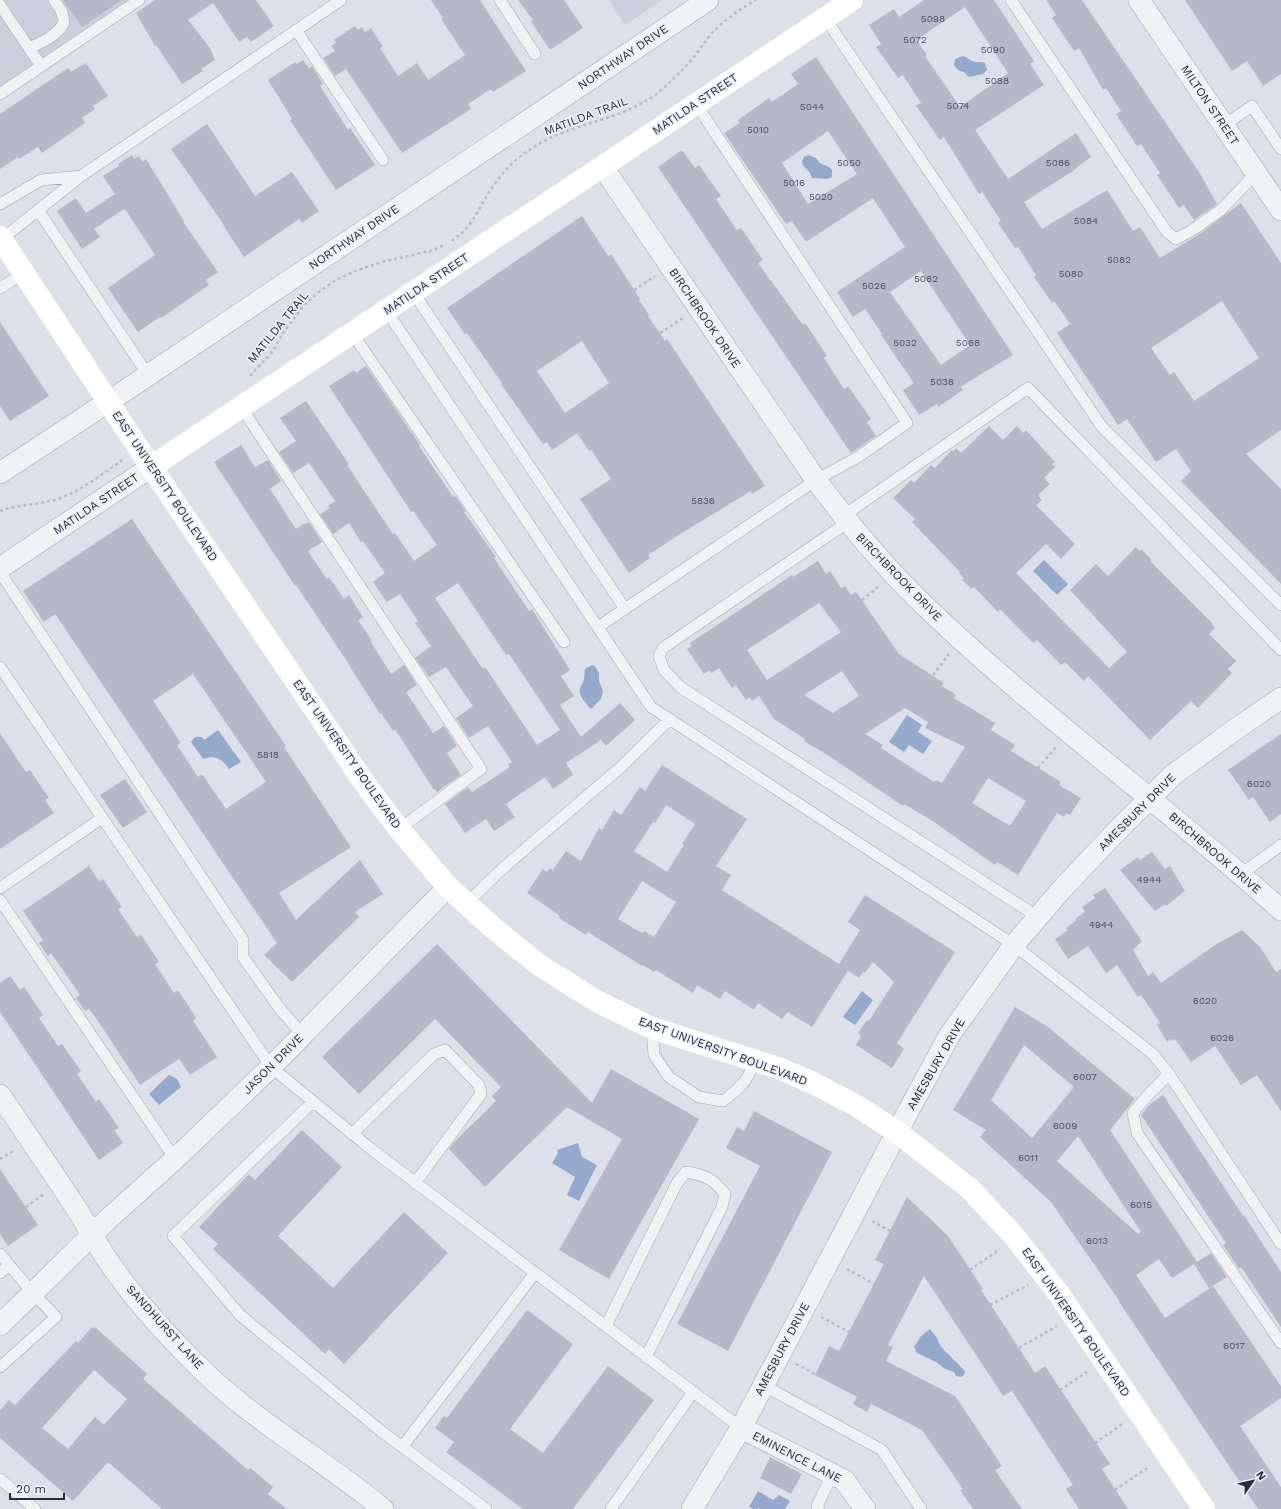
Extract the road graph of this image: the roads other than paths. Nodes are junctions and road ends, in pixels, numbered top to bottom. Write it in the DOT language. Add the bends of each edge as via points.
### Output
graph roads {
  1 [pos="54,0"];
  2 [pos="139,0"];
  3 [pos="341,0"];
  4 [pos="500,0"];
  5 [pos="708,0"];
  6 [pos="852,0"];
  7 [pos="1011,0"];
  8 [pos="1139,0"];
  9 [pos="0,5"];
  10 [pos="825,18"];
  11 [pos="296,30"];
  12 [pos="30,48"];
  13 [pos="535,54"];
  14 [pos="41,66"];
  15 [pos="0,94"];
  16 [pos="696,104"];
  17 [pos="1224,125"];
  18 [pos="1281,149"];
  19 [pos="383,160"];
  20 [pos="602,166"];
  21 [pos="1256,173"];
  22 [pos="81,176"];
  23 [pos="0,204"];
  24 [pos="38,210"];
  25 [pos="1281,210"];
  26 [pos="3,245"];
  27 [pos="24,273"];
  28 [pos="0,288"];
  29 [pos="413,292"];
  30 [pos="386,310"];
  31 [pos="352,333"];
  32 [pos="148,376"];
  33 [pos="108,402"];
  34 [pos="241,407"];
  35 [pos="152,467"];
  36 [pos="0,473"];
  37 [pos="816,480"];
  38 [pos="845,519"];
  39 [pos="0,568"];
  40 [pos="0,572"];
  41 [pos="1281,605"];
  42 [pos="626,609"];
  43 [pos="598,627"];
  44 [pos="564,642"];
  45 [pos="1281,650"];
  46 [pos="0,667"];
  47 [pos="1281,698"];
  48 [pos="670,719"];
  49 [pos="1150,798"];
  50 [pos="102,818"];
  51 [pos="399,829"];
  52 [pos="1281,845"];
  53 [pos="1241,874"];
  54 [pos="448,887"];
  55 [pos="0,888"];
  56 [pos="0,900"];
  57 [pos="466,904"];
  58 [pos="1281,910"];
  59 [pos="1038,917"];
  60 [pos="1014,945"];
  61 [pos="652,1028"];
  62 [pos="302,1034"];
  63 [pos="755,1060"];
  64 [pos="271,1066"];
  65 [pos="1169,1074"];
  66 [pos="0,1095"];
  67 [pos="314,1102"];
  68 [pos="897,1132"];
  69 [pos="352,1134"];
  70 [pos="175,1159"];
  71 [pos="415,1183"];
  72 [pos="92,1236"];
  73 [pos="1281,1244"];
  74 [pos="0,1254"];
  75 [pos="9,1265"];
  76 [pos="0,1273"];
  77 [pos="535,1273"];
  78 [pos="33,1294"];
  79 [pos="0,1325"];
  80 [pos="606,1326"];
  81 [pos="1281,1343"];
  82 [pos="646,1357"];
  83 [pos="0,1367"];
  84 [pos="763,1385"];
  85 [pos="693,1392"];
  86 [pos="741,1428"];
  87 [pos="402,1447"];
  88 [pos="832,1475"];
  89 [pos="0,1479"];
  90 [pos="35,1509"];
  91 [pos="383,1509"];
  92 [pos="486,1509"];
  93 [pos="611,1509"];
  94 [pos="692,1509"];
  95 [pos="819,1509"];
  96 [pos="866,1509"];
  97 [pos="921,1509"];
  98 [pos="1204,1509"];
  1 -- 12 [label="lane" via="62,12 64,23 59,31"];
  2 -- 14 [label="lane"];
  3 -- 11 [label="lane"];
  4 -- 13 [label="lane"];
  5 -- 32 [label="street, NORTHWAY DRIVE"];
  6 -- 10 [label="street, MATILDA STREET"];
  7 -- 21 [label="lane" via="1167,232 1176,239 1222,209"];
  8 -- 17 [label="street, MILTON STREET"];
  9 -- 12 [label="lane"];
  10 -- 16 [label="street, MATILDA STREET"];
  10 -- 41 [label="lane" via="1102,427"];
  11 -- 19 [label="lane"];
  11 -- 22 [label="lane"];
  12 -- 14 [label="lane"];
  14 -- 15 [label="lane"];
  16 -- 20 [label="street, MATILDA STREET"];
  16 -- 37 [label="lane" via="907,423 858,458"];
  17 -- 18 [label="lane" via="1252,106"];
  17 -- 21 [label="street, MILTON STREET"];
  20 -- 29 [label="street, MATILDA STREET"];
  20 -- 37 [label="street, BIRCHBROOK DRIVE"];
  21 -- 25 [label="street, MILTON STREET"];
  22 -- 23 [label="lane" via="41,180"];
  22 -- 24 [label="lane"];
  24 -- 26 [label="lane"];
  24 -- 32 [label="lane"];
  26 -- 27 [label="street, EAST UNIVERSITY BOULEVARD"];
  27 -- 28 [label="lane"];
  27 -- 33 [label="street, EAST UNIVERSITY BOULEVARD"];
  29 -- 30 [label="street, MATILDA STREET"];
  29 -- 42 [label="lane"];
  30 -- 31 [label="street, MATILDA STREET"];
  30 -- 43 [label="lane"];
  31 -- 34 [label="street, MATILDA STREET"];
  31 -- 44 [label="lane"];
  32 -- 33 [label="street, NORTHWAY DRIVE"];
  33 -- 35 [label="street, EAST UNIVERSITY BOULEVARD"];
  33 -- 36 [label="street, NORTHWAY DRIVE"];
  34 -- 35 [label="street, MATILDA STREET"];
  34 -- 51 [label="lane" via="481,769"];
  35 -- 39 [label="street, MATILDA STREET"];
  35 -- 51 [label="street, EAST UNIVERSITY BOULEVARD" via="368,788"];
  37 -- 38 [label="street, BIRCHBROOK DRIVE"];
  37 -- 42 [label="lane"];
  38 -- 45 [label="lane" via="1028,388"];
  38 -- 49 [label="street, BIRCHBROOK DRIVE" via="923,605 1024,694"];
  38 -- 59 [label="lane" via="664,648 659,656 664,670 680,687"];
  40 -- 62 [label="lane" via="243,940 243,957 280,1009"];
  42 -- 43 [label="lane"];
  43 -- 48 [label="lane" via="651,707"];
  46 -- 50 [label="lane"];
  47 -- 49 [label="street, AMESBURY DRIVE" via="1173,775"];
  48 -- 57 [label="lane" via="622,766 502,869"];
  48 -- 60 [label="lane"];
  49 -- 53 [label="street, BIRCHBROOK DRIVE"];
  49 -- 59 [label="street, AMESBURY DRIVE"];
  50 -- 55 [label="lane"];
  50 -- 64 [label="lane"];
  51 -- 54 [label="street, EAST UNIVERSITY BOULEVARD"];
  52 -- 53 [label="lane"];
  53 -- 58 [label="street, BIRCHBROOK DRIVE"];
  54 -- 57 [label="street, EAST UNIVERSITY BOULEVARD"];
  54 -- 62 [label="street, JASON DRIVE"];
  56 -- 70 [label="lane"];
  57 -- 61 [label="street, EAST UNIVERSITY BOULEVARD" via="540,965 598,1002"];
  59 -- 60 [label="street, AMESBURY DRIVE"];
  60 -- 65 [label="lane" via="1153,1054"];
  60 -- 68 [label="street, AMESBURY DRIVE" via="949,1036"];
  61 -- 63 [label="street, EAST UNIVERSITY BOULEVARD"];
  61 -- 63 [label="lane" via="654,1055 669,1077 699,1097 723,1101 742,1086"];
  62 -- 64 [label="street, JASON DRIVE"];
  63 -- 68 [label="street, EAST UNIVERSITY BOULEVARD" via="811,1082 857,1106"];
  64 -- 67 [label="lane"];
  64 -- 70 [label="street, JASON DRIVE"];
  65 -- 73 [label="lane"];
  65 -- 81 [label="lane" via="1133,1113 1138,1133"];
  66 -- 72 [label="street, SANDHURST LANE" via="76,1207"];
  67 -- 69 [label="lane"];
  67 -- 87 [label="lane" via="173,1236 240,1315"];
  68 -- 84 [label="street, AMESBURY DRIVE"];
  68 -- 98 [label="street, EAST UNIVERSITY BOULEVARD" via="968,1188 1015,1237 1059,1294"];
  69 -- 71 [label="lane"];
  69 -- 71 [label="lane" via="434,1054 446,1050 479,1085 481,1094"];
  70 -- 72 [label="street, JASON DRIVE"];
  71 -- 77 [label="lane"];
  72 -- 78 [label="street"];
  72 -- 91 [label="street, SANDHURST LANE" via="109,1263 136,1297 196,1364 240,1404"];
  74 -- 75 [label="lane"];
  75 -- 76 [label="lane"];
  75 -- 78 [label="lane"];
  77 -- 80 [label="lane"];
  77 -- 87 [label="lane"];
  78 -- 79 [label="street"];
  78 -- 83 [label="lane" via="56,1317"];
  80 -- 82 [label="lane"];
  80 -- 82 [label="lane" via="677,1183 686,1172 701,1174 715,1182 725,1194 722,1207"];
  82 -- 85 [label="lane"];
  84 -- 86 [label="street, AMESBURY DRIVE"];
  84 -- 97 [label="lane" via="882,1450"];
  85 -- 86 [label="lane"];
  85 -- 93 [label="lane"];
  86 -- 88 [label="street, EMINENCE LANE"];
  86 -- 94 [label="street, AMESBURY DRIVE"];
  87 -- 92 [label="lane"];
  88 -- 95 [label="lane" via="817,1506"];
  88 -- 96 [label="street, EMINENCE LANE" via="844,1480"];
  89 -- 90 [label="lane"];
}
